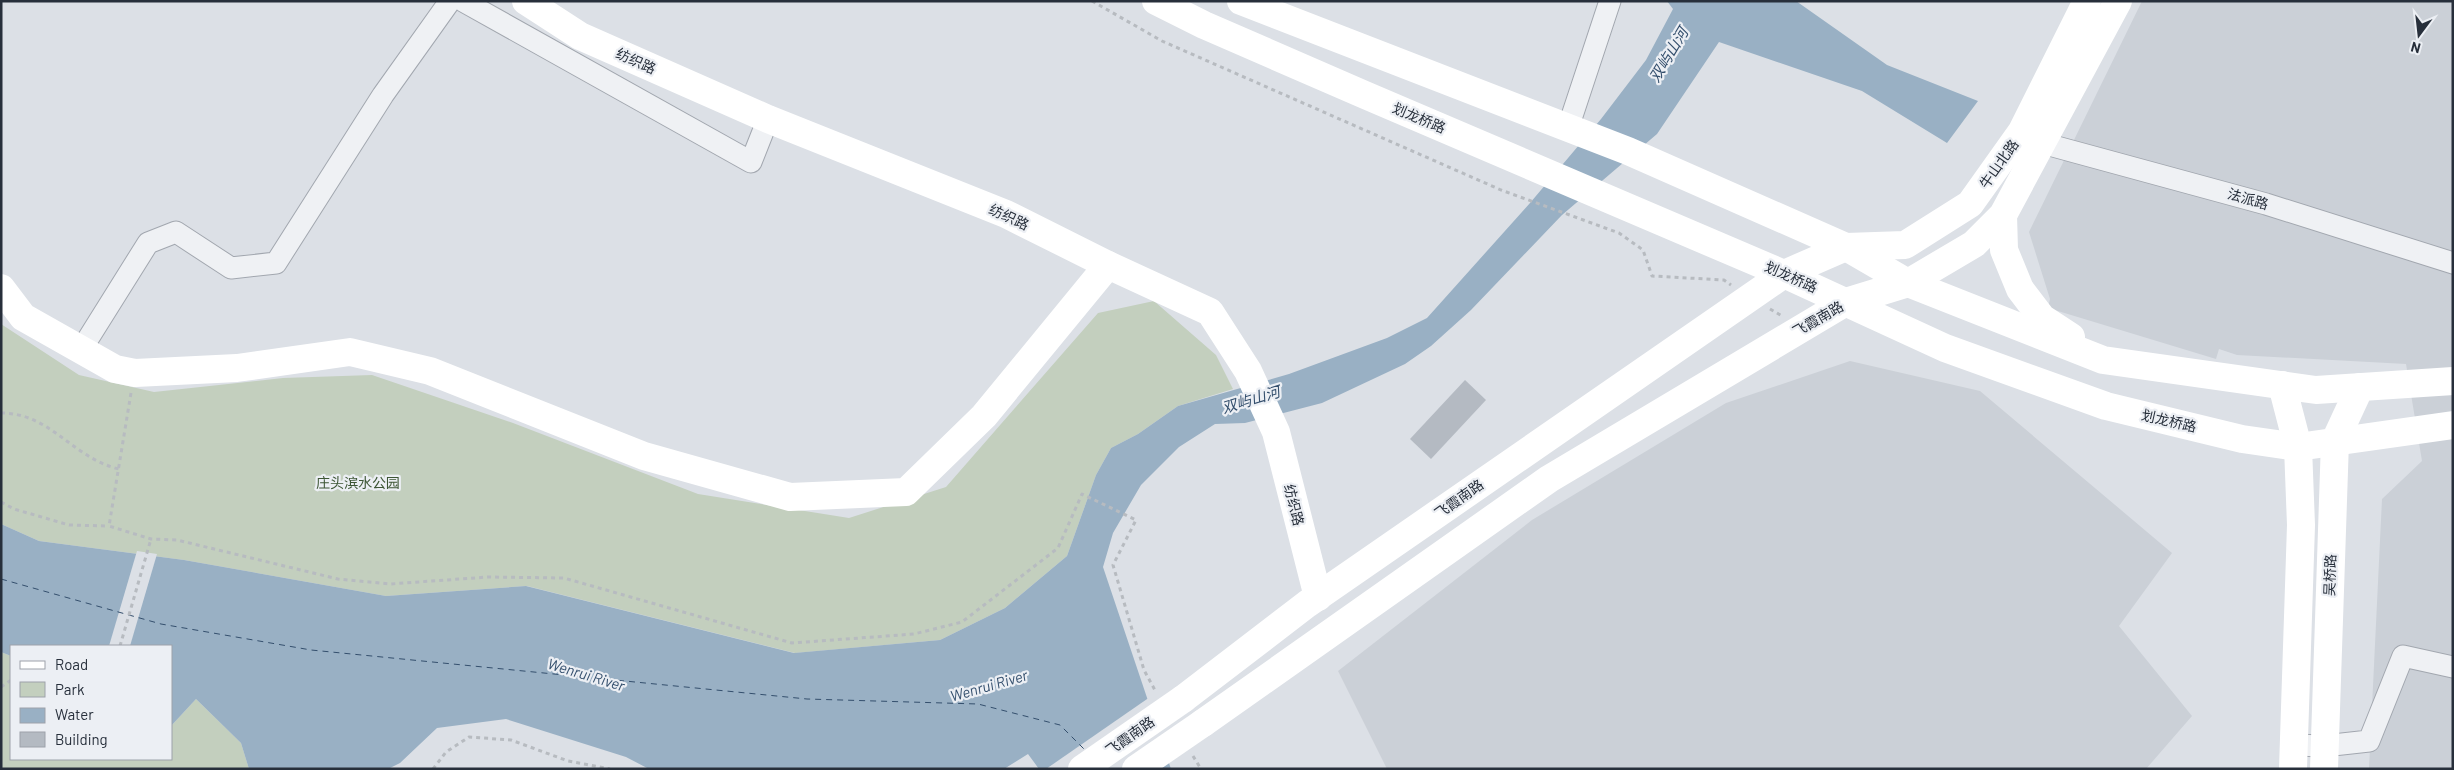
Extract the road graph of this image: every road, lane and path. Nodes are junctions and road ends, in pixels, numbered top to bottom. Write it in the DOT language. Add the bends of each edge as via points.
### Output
graph roads {
  1 [pos="450,1"];
  2 [pos="463,1"];
  3 [pos="526,1"];
  4 [pos="1092,1"];
  5 [pos="1156,1"];
  6 [pos="1240,1"];
  7 [pos="1610,1"];
  8 [pos="2087,1"];
  9 [pos="2118,1"];
  10 [pos="768,119"];
  11 [pos="1568,128"];
  12 [pos="2042,143"];
  13 [pos="2004,215"];
  14 [pos="1846,247"];
  15 [pos="2453,263"];
  16 [pos="1108,265"];
  17 [pos="1784,274"];
  18 [pos="1908,283"];
  19 [pos="1,288"];
  20 [pos="1750,298"];
  21 [pos="1846,302"];
  22 [pos="1803,328"];
  23 [pos="81,350"];
  24 [pos="2103,360"];
  25 [pos="135,373"];
  26 [pos="2453,381"];
  27 [pos="2282,385"];
  28 [pos="2360,387"];
  29 [pos="1,413"];
  30 [pos="2453,425"];
  31 [pos="2335,442"];
  32 [pos="2298,447"];
  33 [pos="119,469"];
  34 [pos="1,502"];
  35 [pos="109,526"];
  36 [pos="151,539"];
  37 [pos="1318,597"];
  38 [pos="120,645"];
  39 [pos="2453,667"];
  40 [pos="1170,697"];
  41 [pos="1191,752"];
  42 [pos="2294,757"];
  43 [pos="2324,758"];
  44 [pos="434,769"];
  45 [pos="610,769"];
  46 [pos="1082,769"];
  47 [pos="1136,769"];
  48 [pos="1201,769"];
  1 -- 23 [label="street" via="383,94 276,263 230,268 176,232 148,242"];
  2 -- 10 [label="street" via="751,162"];
  3 -- 10 [label="main road, 纺织路" via="580,36"];
  4 -- 20 [label="path" via="1162,41 1501,190 1619,234 1643,250 1652,276 1724,280"];
  5 -- 17 [label="main road, 划龙桥路" via="1338,84"];
  6 -- 11 [label="main road"];
  7 -- 11 [label="street"];
  8 -- 14 [label="main road, 牛山北路" via="2022,131 1970,204 1905,245"];
  9 -- 12 [label="main road, 牛山北路"];
  10 -- 16 [label="main road, 纺织路" via="1006,214"];
  11 -- 14 [label="main road"];
  12 -- 13 [label="main road, 牛山北路"];
  12 -- 15 [label="street, 法派路" via="2266,204"];
  13 -- 18 [label="main road, 牛山北路" via="1974,244"];
  13 -- 24 [label="main road" via="2004,250 2020,289 2042,318"];
  14 -- 17 [label="main road, 飞霞南路"];
  14 -- 18 [label="main road"];
  16 -- 25 [label="main road" via="984,416 906,492 790,497 644,456 430,371 350,352 237,368"];
  16 -- 37 [label="main road, 纺织路" via="1210,312 1248,372 1276,432"];
  17 -- 20 [label="main road, 飞霞南路"];
  17 -- 21 [label="main road, 划龙桥路"];
  18 -- 21 [label="main road, 飞霞南路"];
  18 -- 24 [label="main road"];
  19 -- 23 [label="main road" via="23,317"];
  20 -- 22 [label="path"];
  20 -- 37 [label="main road, 飞霞南路"];
  21 -- 22 [label="main road, 飞霞南路"];
  21 -- 32 [label="main road, 划龙桥路" via="1945,348 2106,406 2242,439"];
  22 -- 47 [label="main road, 飞霞南路, bridge" via="1549,479"];
  23 -- 25 [label="main road" via="115,369"];
  24 -- 27 [label="main road"];
  25 -- 33 [label="path"];
  26 -- 28 [label="main road"];
  27 -- 28 [label="main road" via="2316,390"];
  27 -- 32 [label="main road"];
  28 -- 31 [label="main road, 吴桥路"];
  29 -- 33 [label="path" via="14,413 40,421 77,450 106,466"];
  30 -- 31 [label="main road, 划龙桥路"];
  31 -- 32 [label="main road, 划龙桥路"];
  31 -- 43 [label="main road, 吴桥路"];
  32 -- 42 [label="main road" via="2301,525"];
  33 -- 35 [label="path"];
  34 -- 35 [label="path" via="69,525"];
  35 -- 36 [label="path"];
  36 -- 38 [label="path"];
  36 -- 40 [label="path" via="177,540 338,579 390,584 488,577 564,578 792,642 914,634 962,622 1058,548 1082,494 1136,520 1113,565 1144,670"];
  37 -- 40 [label="main road, 飞霞南路"];
  39 -- 43 [label="street" via="2403,656 2369,741"];
  40 -- 46 [label="main road, 飞霞南路, bridge"];
  41 -- 48 [label="path"];
  42 -- 43 [label="street"];
  44 -- 45 [label="path" via="446,752 469,737 511,740 568,761"];
}
